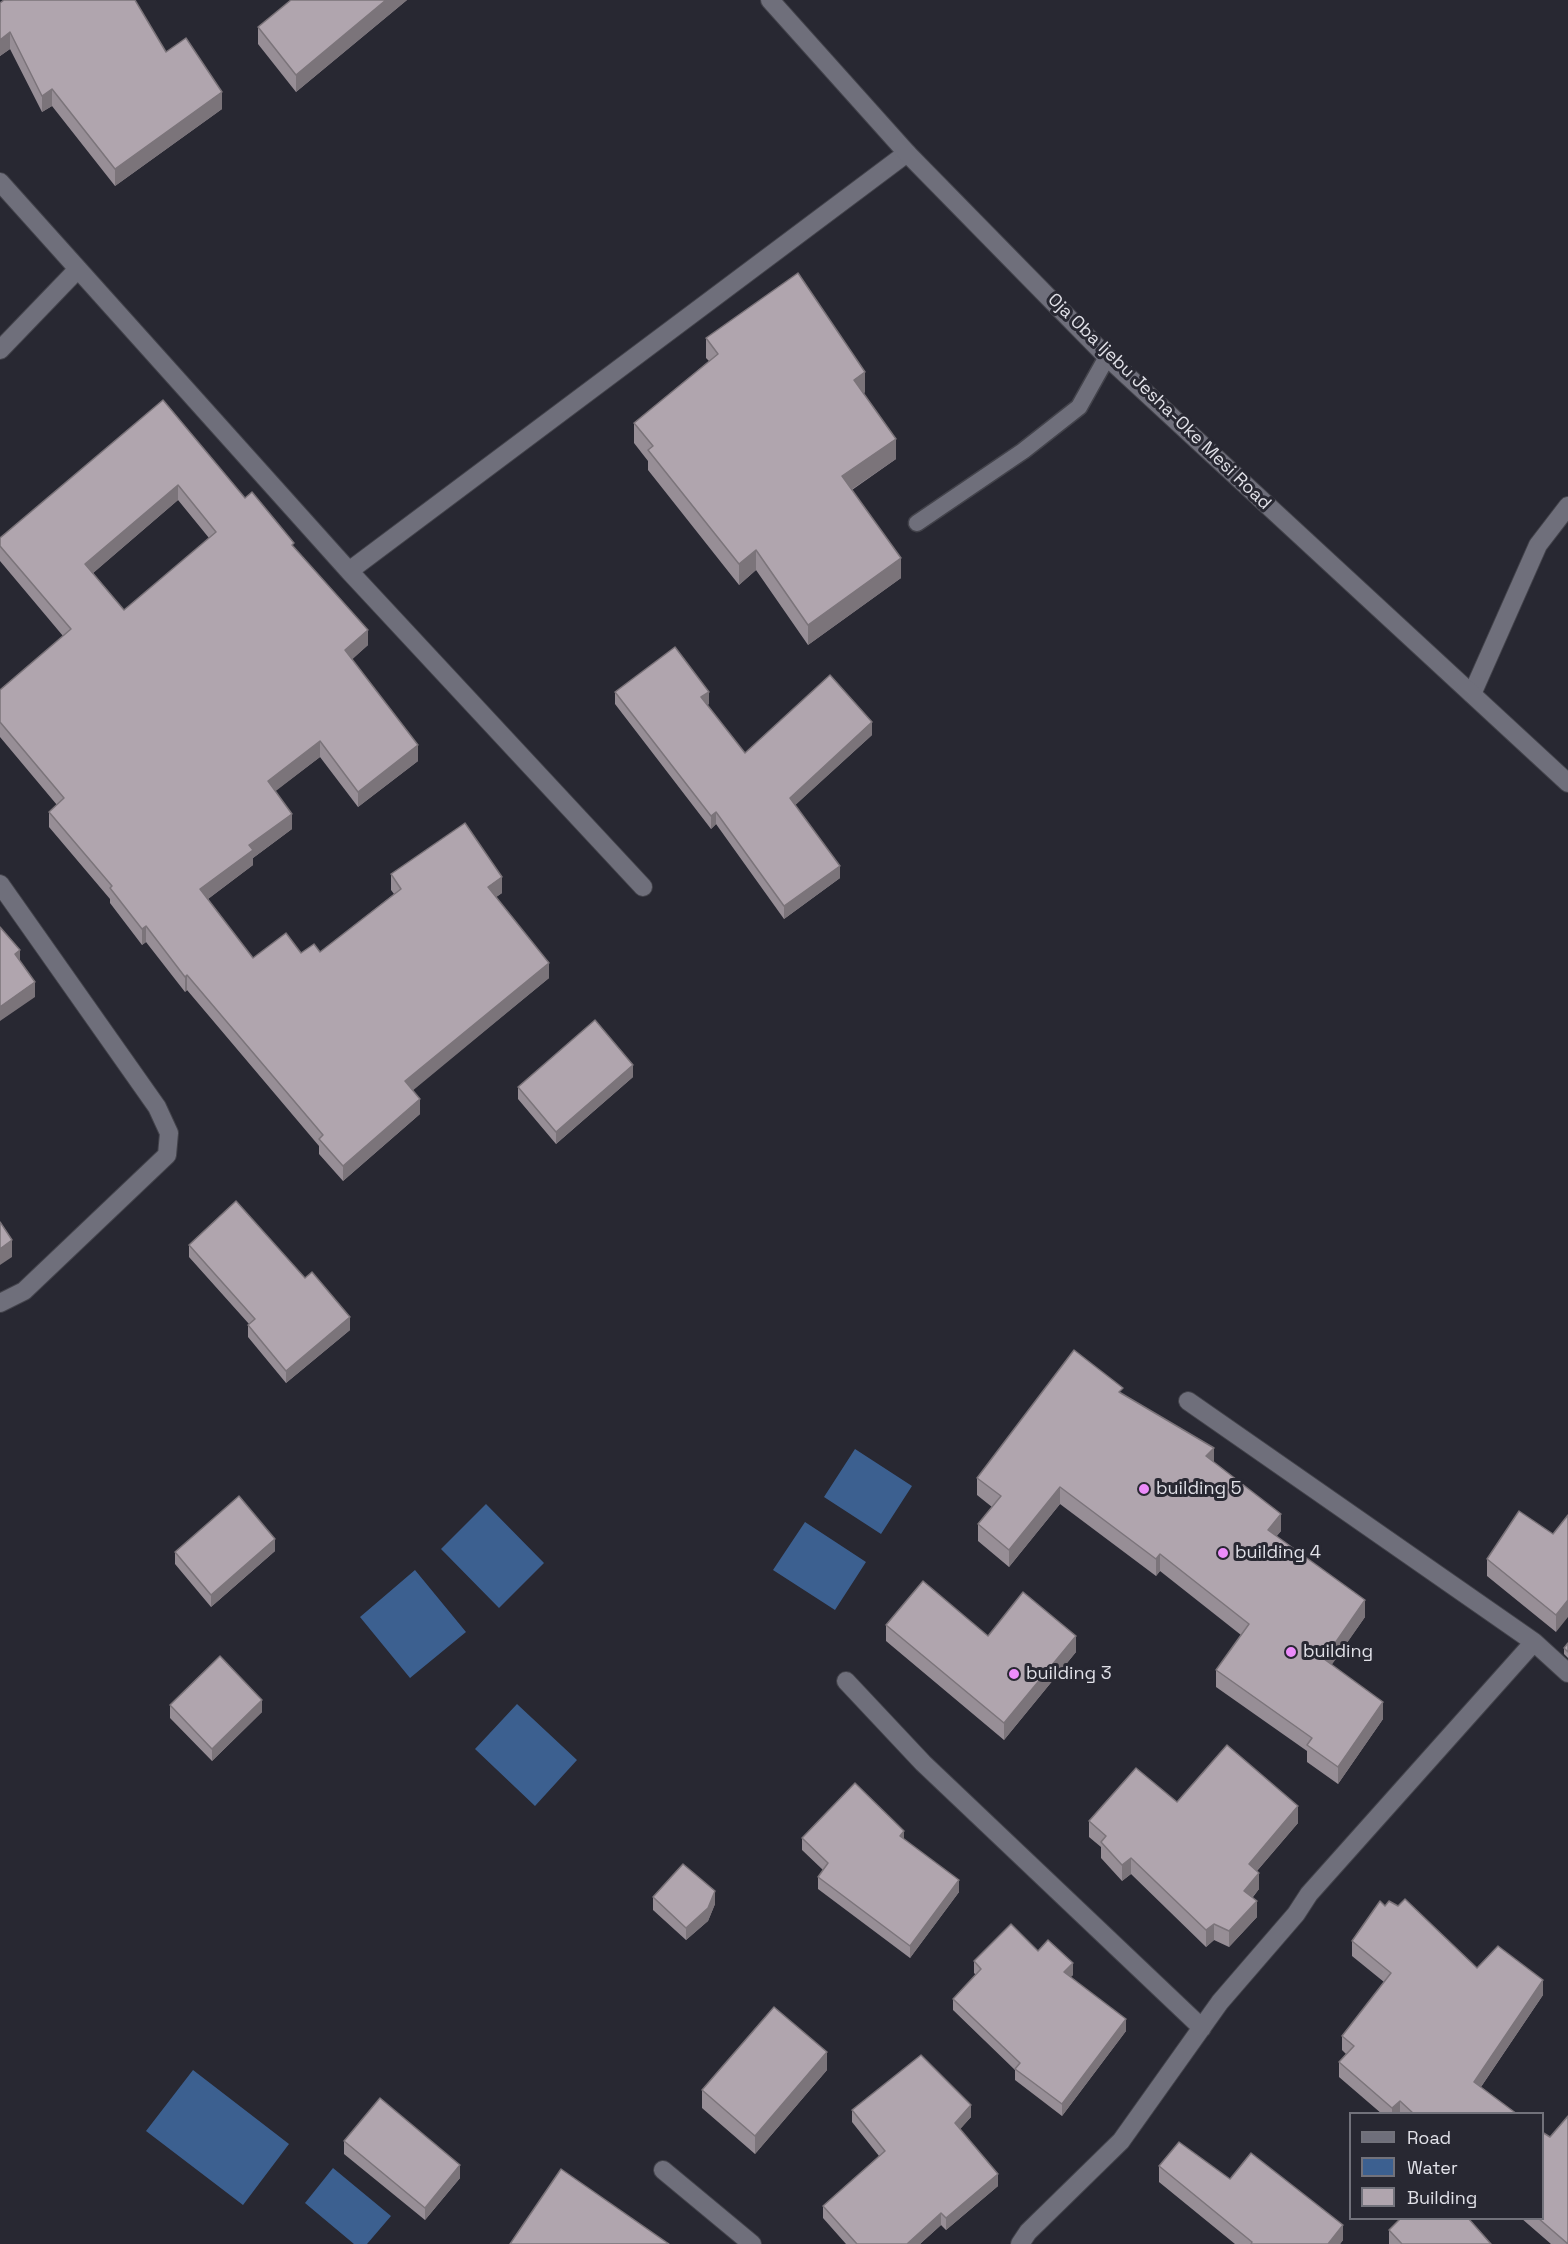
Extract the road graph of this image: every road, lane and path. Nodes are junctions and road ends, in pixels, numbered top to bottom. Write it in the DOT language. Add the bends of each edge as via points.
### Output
graph roads {
  1 [pos="770,0"];
  2 [pos="908,153"];
  3 [pos="0,182"];
  4 [pos="77,270"];
  5 [pos="0,350"];
  6 [pos="1107,357"];
  7 [pos="1568,506"];
  8 [pos="917,523"];
  9 [pos="349,571"];
  10 [pos="1472,694"];
  11 [pos="1568,783"];
  12 [pos="0,884"];
  13 [pos="643,887"];
  14 [pos="0,1303"];
  15 [pos="1188,1401"];
  16 [pos="1534,1642"];
  17 [pos="1568,1673"];
  18 [pos="846,1681"];
  19 [pos="1202,2028"];
  20 [pos="663,2170"];
  21 [pos="752,2244"];
  22 [pos="1020,2244"];
  1 -- 2 [label="street, Oja Oba Ijebu Jesha-Oke Mesi Road"];
  2 -- 6 [label="street, Oja Oba Ijebu Jesha-Oke Mesi Road"];
  2 -- 9 [label="street"];
  3 -- 4 [label="street"];
  4 -- 5 [label="street"];
  4 -- 9 [label="street"];
  6 -- 8 [label="lane" via="1079,407 1023,451"];
  6 -- 10 [label="street, Oja Oba Ijebu Jesha-Oke Mesi Road"];
  7 -- 10 [label="street" via="1538,545"];
  9 -- 13 [label="street"];
  10 -- 11 [label="street, Oja Oba Ijebu Jesha-Oke Mesi Road"];
  12 -- 14 [label="street" via="157,1107 169,1133 167,1155 24,1291"];
  15 -- 16 [label="street"];
  16 -- 17 [label="street"];
  16 -- 19 [label="street" via="1309,1894"];
  18 -- 19 [label="street" via="923,1763"];
  19 -- 22 [label="street" via="1121,2141"];
  20 -- 21 [label="street"];
}
